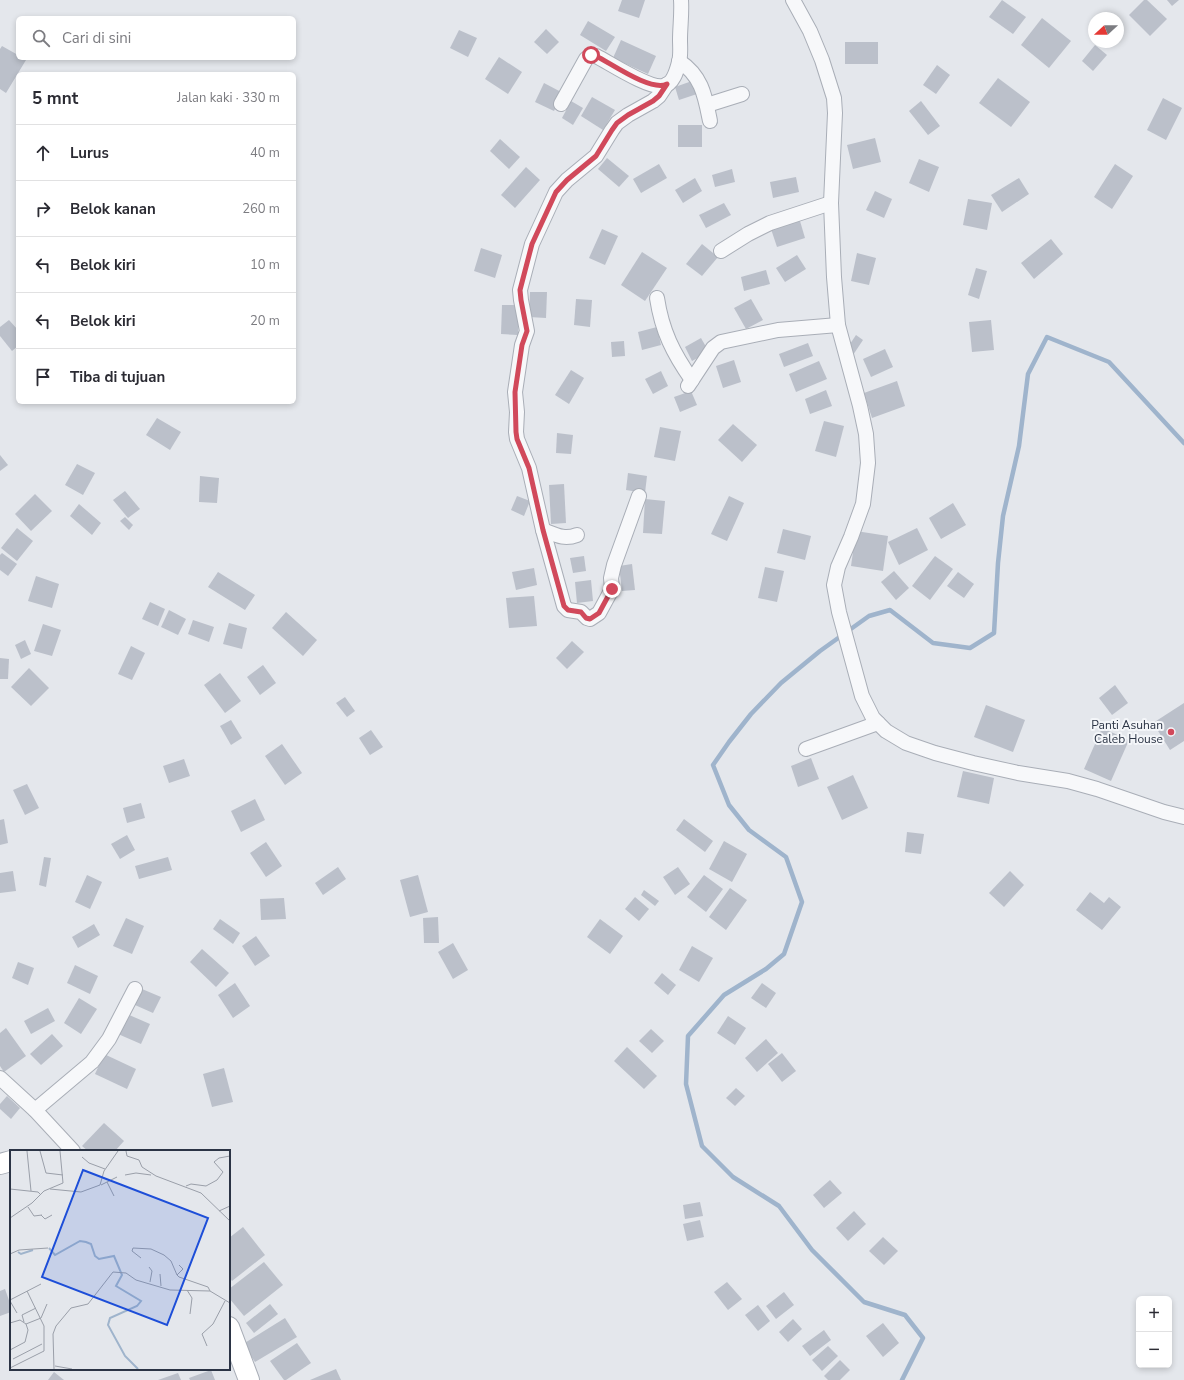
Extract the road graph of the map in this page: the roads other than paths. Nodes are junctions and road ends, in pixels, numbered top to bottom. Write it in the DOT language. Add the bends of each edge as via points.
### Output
graph roads {
  1 [pos="681,0"];
  2 [pos="793,0"];
  3 [pos="679,61"];
  4 [pos="667,84"];
  5 [pos="742,94"];
  6 [pos="560,104"];
  7 [pos="707,104"];
  8 [pos="710,121"];
  9 [pos="831,204"];
  10 [pos="721,251"];
  11 [pos="657,298"];
  12 [pos="838,325"];
  13 [pos="639,496"];
  14 [pos="543,530"];
  15 [pos="577,535"];
  16 [pos="878,723"];
  17 [pos="806,749"];
  18 [pos="1184,817"];
  19 [pos="135,990"];
  20 [pos="0,1078"];
  21 [pos="35,1110"];
  22 [pos="73,1150"];
  23 [pos="10,1161"];
  24 [pos="0,1164"];
  25 [pos="230,1330"];
  26 [pos="250,1380"];
  1 -- 3 [label="street"];
  2 -- 9 [label="street" via="810,31 834,98"];
  3 -- 4 [label="street" via="674,76"];
  3 -- 7 [label="street" via="697,77"];
  4 -- 6 [label="street" via="656,86 591,55 586,59"];
  4 -- 14 [label="street" via="653,101 617,123 596,156 560,188 530,250 520,290 527,331 522,345 515,392 516,432 529,468"];
  5 -- 7 [label="street"];
  7 -- 8 [label="street"];
  9 -- 10 [label="street" via="770,223"];
  9 -- 12 [label="street"];
  11 -- 12 [label="street" via="667,337 690,383 713,348 720,342 778,330"];
  12 -- 16 [label="street" via="860,406 866,434 868,463 863,504 838,567 834,585 862,696"];
  13 -- 14 [label="street" via="614,565 612,589 599,613 590,619 581,612 568,610 564,606"];
  14 -- 15 [label="street" via="562,538"];
  16 -- 17 [label="street"];
  16 -- 18 [label="street" via="906,743 935,753 1018,773 1068,781"];
  19 -- 21 [label="street" via="109,1039 92,1062"];
  20 -- 21 [label="street"];
  21 -- 22 [label="street"];
  23 -- 24 [label="street"];
  25 -- 26 [label="street"];
}
